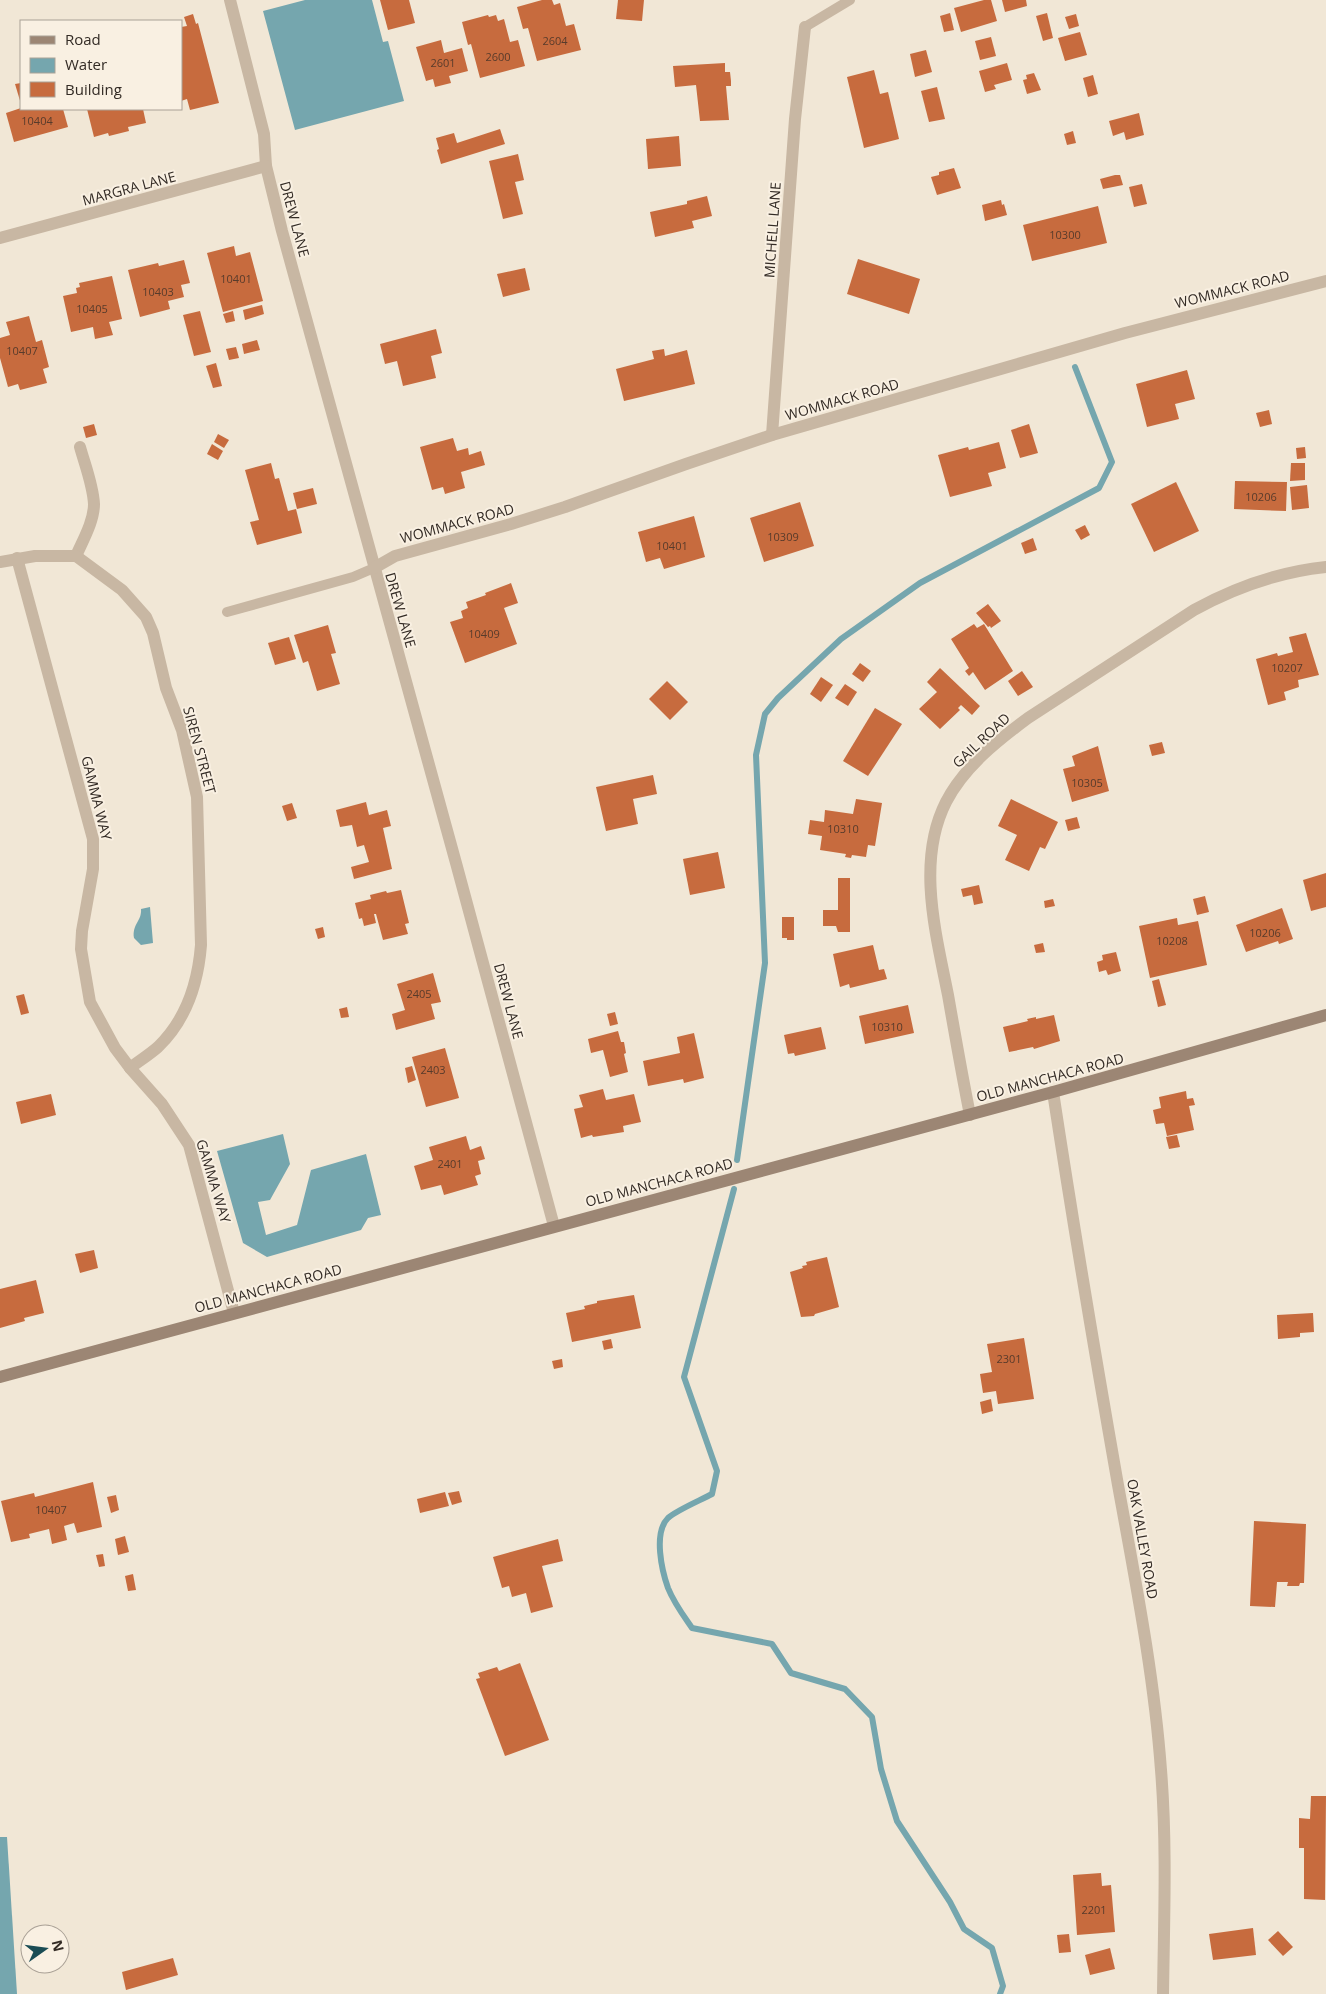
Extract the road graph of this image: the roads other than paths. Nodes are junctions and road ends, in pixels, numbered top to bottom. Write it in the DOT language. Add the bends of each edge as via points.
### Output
graph roads {
  1 [pos="230,0"];
  2 [pos="850,0"];
  3 [pos="805,27"];
  4 [pos="266,166"];
  5 [pos="0,238"];
  6 [pos="1326,282"];
  7 [pos="772,435"];
  8 [pos="80,447"];
  9 [pos="76,556"];
  10 [pos="17,558"];
  11 [pos="0,562"];
  12 [pos="1326,567"];
  13 [pos="374,568"];
  14 [pos="227,612"];
  15 [pos="1326,1015"];
  16 [pos="130,1068"];
  17 [pos="1053,1092"];
  18 [pos="970,1115"];
  19 [pos="554,1226"];
  20 [pos="234,1313"];
  21 [pos="0,1377"];
  22 [pos="1163,1994"];
  1 -- 4 [label="street, DREW LANE" via="264,134"];
  2 -- 3 [label="lane"];
  3 -- 7 [label="street, MICHELL LANE" via="795,119"];
  4 -- 5 [label="street, MARGRA LANE"];
  4 -- 13 [label="street, DREW LANE"];
  6 -- 7 [label="street, WOMMACK ROAD" via="1125,332"];
  7 -- 13 [label="street, WOMMACK ROAD" via="565,507 394,556"];
  8 -- 9 [label="street" via="94,505"];
  9 -- 10 [label="street"];
  9 -- 16 [label="street, SIREN STREET" via="122,590 146,617 182,730 198,797 201,945 194,988 168,1035 157,1048"];
  10 -- 11 [label="street"];
  10 -- 16 [label="street, GAMMA WAY" via="94,839 93,869 82,931 84,976 90,1002"];
  12 -- 18 [label="street, GAIL ROAD" via="1284,573 1253,582 1194,610 1028,718 1002,737 960,780 946,802 937,830 931,859 931,886 934,923"];
  13 -- 14 [label="lane" via="354,577"];
  13 -- 19 [label="street, DREW LANE"];
  15 -- 17 [label="street, OLD MANCHACA ROAD"];
  16 -- 20 [label="street, GAMMA WAY" via="162,1104 190,1145"];
  17 -- 18 [label="street, OLD MANCHACA ROAD"];
  17 -- 22 [label="street, OAK VALLEY ROAD" via="1155,1713 1164,1859"];
  18 -- 19 [label="street, OLD MANCHACA ROAD"];
  19 -- 20 [label="street, OLD MANCHACA ROAD"];
  20 -- 21 [label="street, OLD MANCHACA ROAD"];
}
